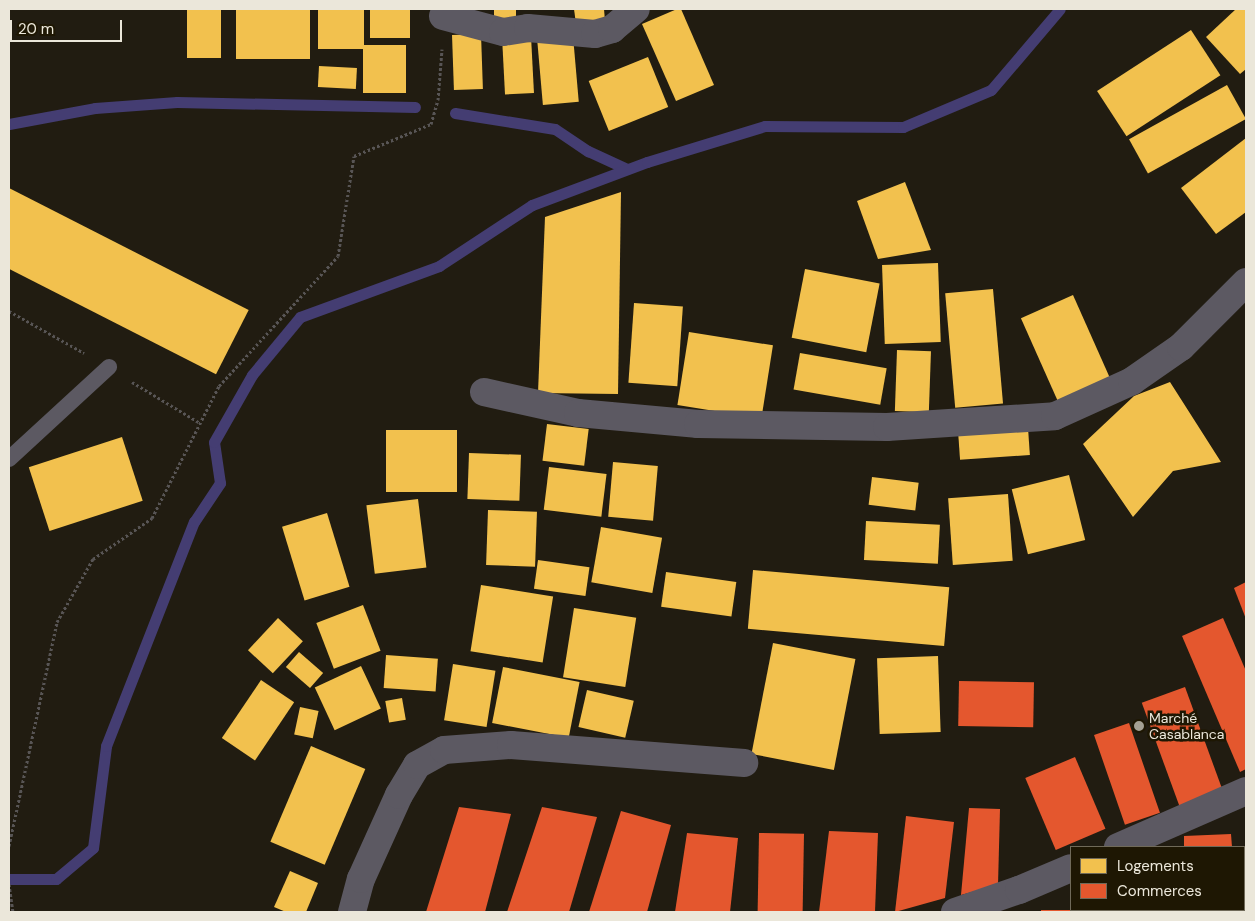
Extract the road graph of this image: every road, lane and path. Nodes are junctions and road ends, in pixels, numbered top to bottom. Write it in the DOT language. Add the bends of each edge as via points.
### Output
graph roads {
  1 [pos="636,9"];
  2 [pos="443,17"];
  3 [pos="1246,282"];
  4 [pos="109,367"];
  5 [pos="484,392"];
  6 [pos="9,459"];
  7 [pos="744,763"];
  8 [pos="1246,791"];
  9 [pos="9,846"];
  10 [pos="1120,846"];
  11 [pos="1070,868"];
  12 [pos="9,884"];
  13 [pos="13,912"];
  14 [pos="352,912"];
  15 [pos="955,912"];
  1 -- 2 [label="street" via="612,29 595,34 528,28 503,32"];
  2 -- 9 [label="path" via="438,100 431,124 354,156 338,256 219,386 152,518 93,559 57,622"];
  3 -- 5 [label="street" via="1181,348 1132,380 1055,416 887,427 698,424 578,413"];
  4 -- 6 [label="lane"];
  7 -- 14 [label="street" via="511,745 444,750 416,765 361,879"];
  8 -- 10 [label="street"];
  11 -- 15 [label="street"];
  12 -- 13 [label="path"];
}
